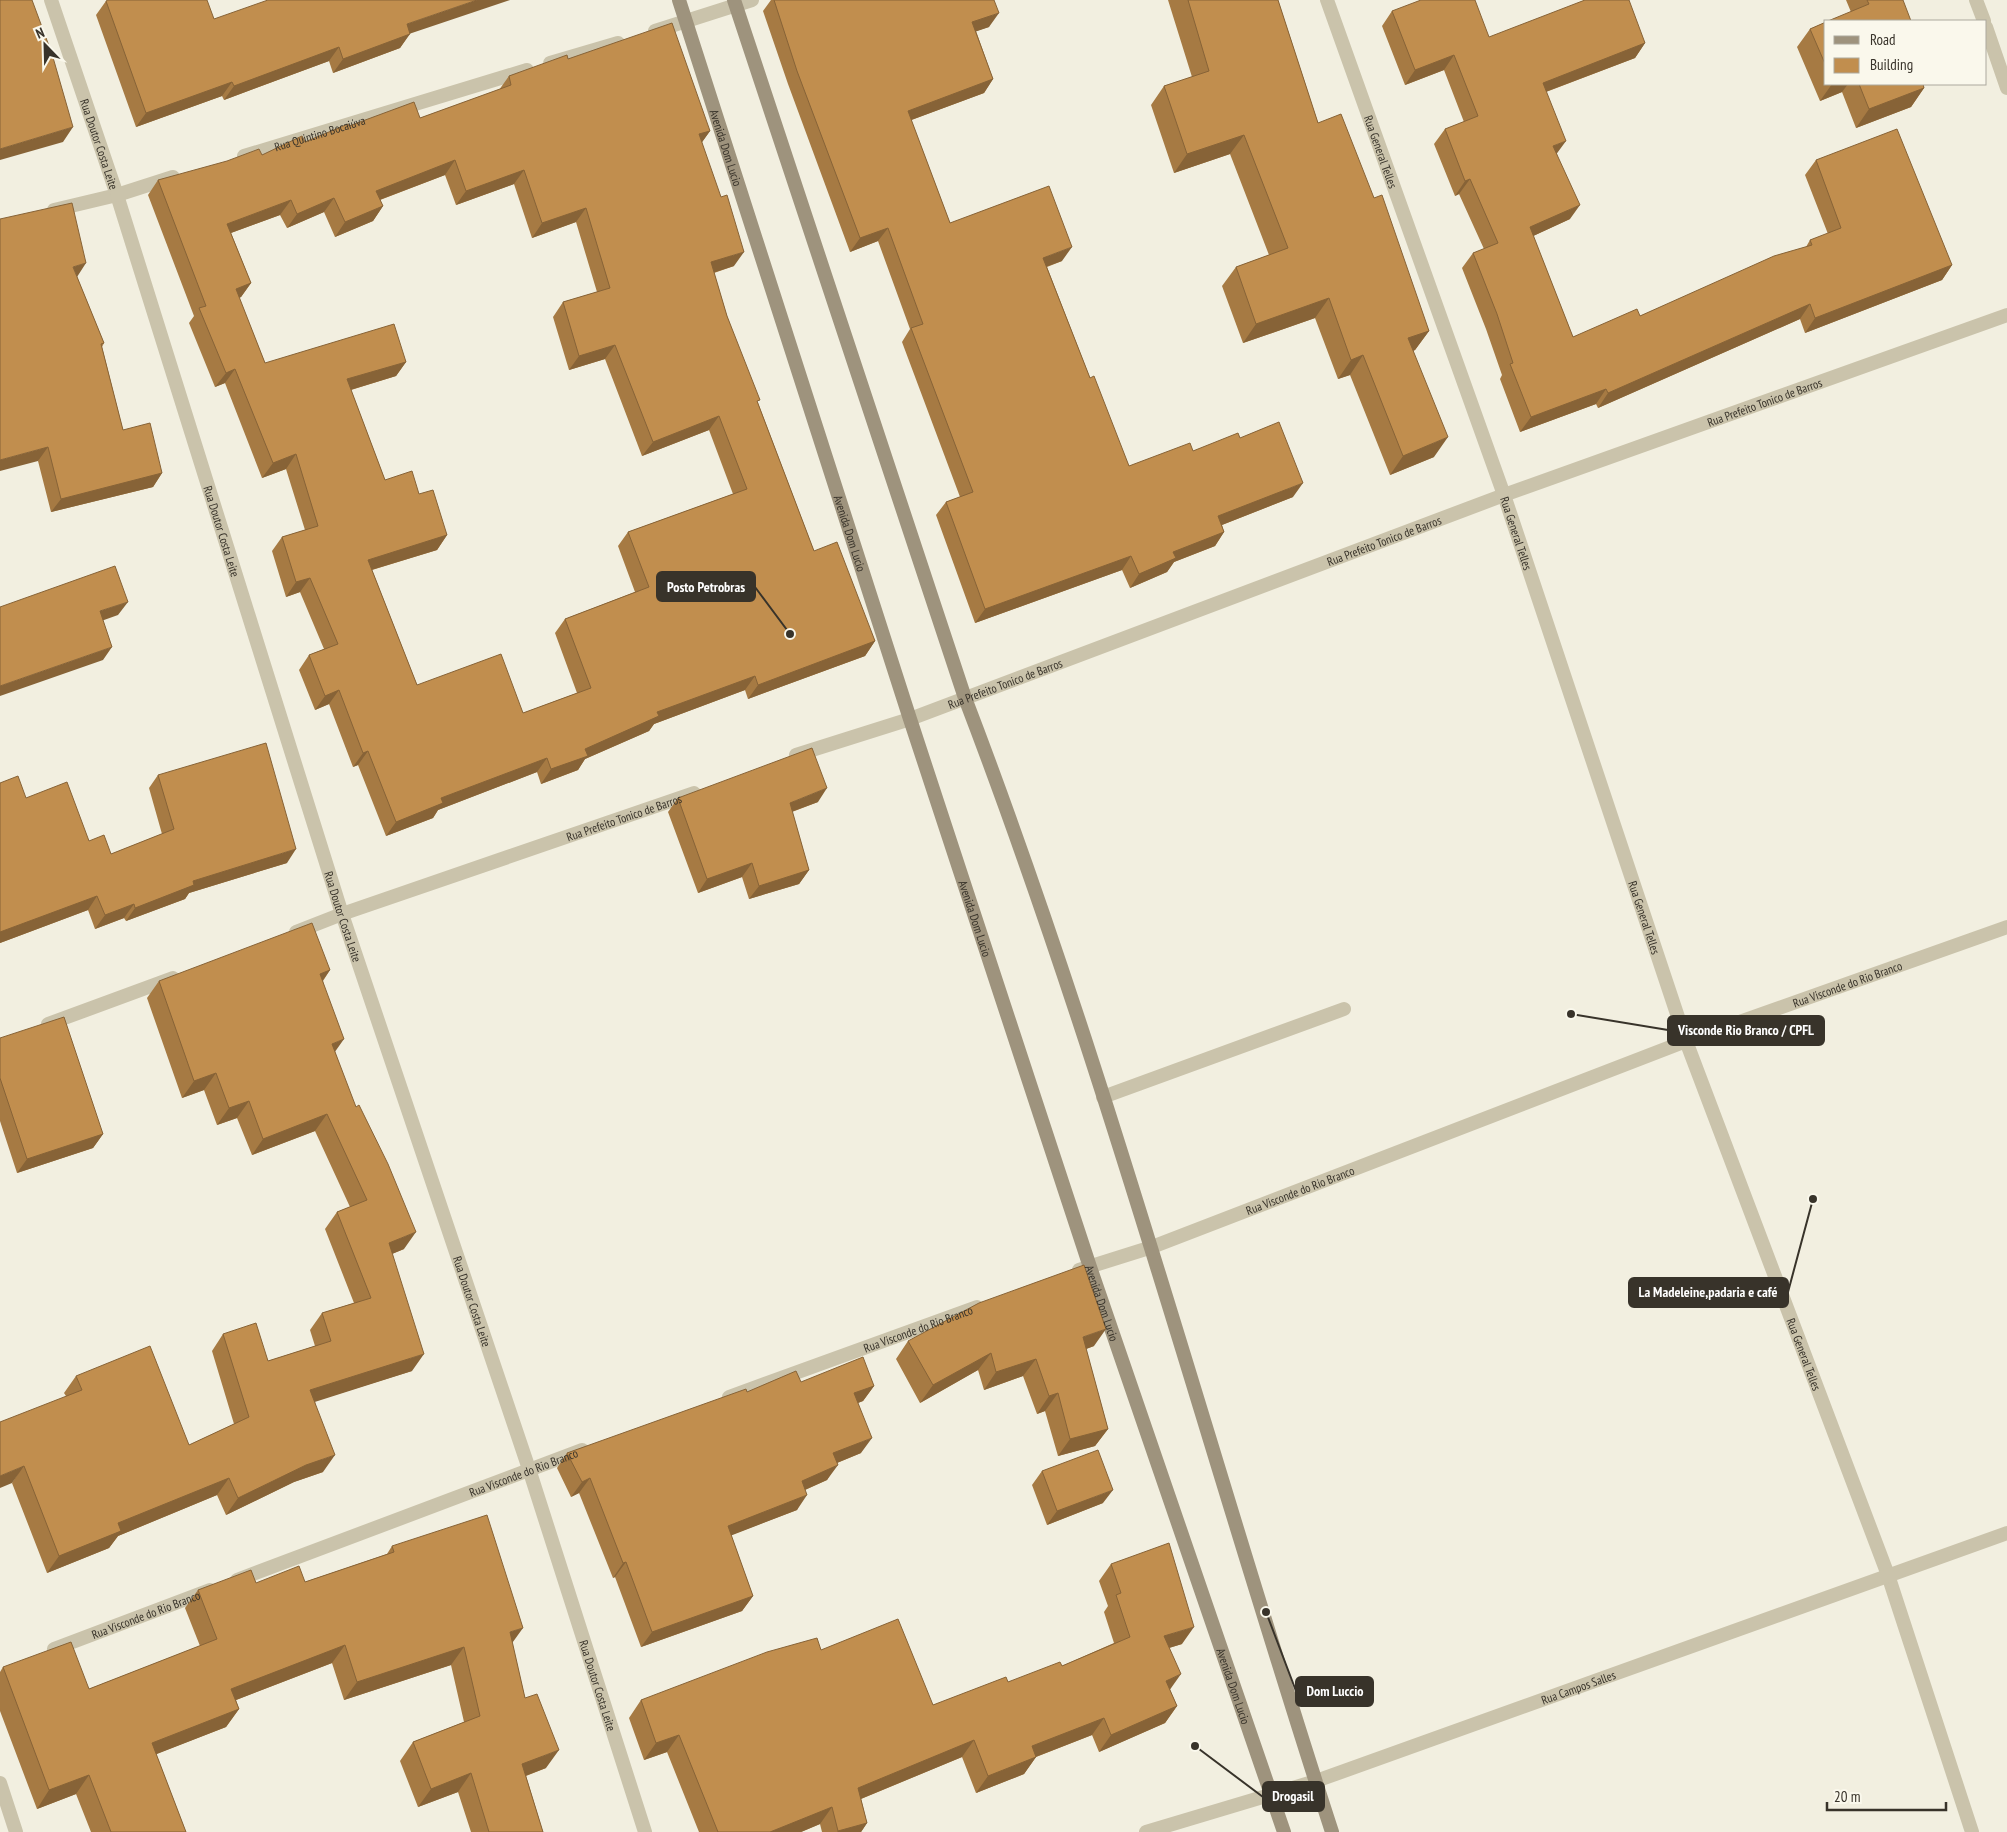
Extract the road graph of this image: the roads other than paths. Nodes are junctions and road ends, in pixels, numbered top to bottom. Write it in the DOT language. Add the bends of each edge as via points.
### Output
graph roads {
  1 [pos="51,0"];
  2 [pos="679,0"];
  3 [pos="752,0"];
  4 [pos="1327,0"];
  5 [pos="1976,0"];
  6 [pos="735,2"];
  7 [pos="1984,20"];
  8 [pos="686,22"];
  9 [pos="1987,30"];
  10 [pos="2007,88"];
  11 [pos="230,160"];
  12 [pos="183,174"];
  13 [pos="116,194"];
  14 [pos="39,214"];
  15 [pos="2007,315"];
  16 [pos="1504,495"];
  17 [pos="965,698"];
  18 [pos="910,718"];
  19 [pos="784,760"];
  20 [pos="703,790"];
  21 [pos="342,914"];
  22 [pos="2007,927"];
  23 [pos="280,938"];
  24 [pos="184,975"];
  25 [pos="1344,1009"];
  26 [pos="36,1028"];
  27 [pos="1686,1041"];
  28 [pos="1103,1097"];
  29 [pos="1152,1247"];
  30 [pos="1090,1266"];
  31 [pos="1062,1277"];
  32 [pos="987,1304"];
  33 [pos="716,1402"];
  34 [pos="595,1445"];
  35 [pos="529,1469"];
  36 [pos="2007,1533"];
  37 [pos="1888,1574"];
  38 [pos="37,1655"];
  39 [pos="1316,1780"];
  40 [pos="0,1783"];
  41 [pos="1272,1794"];
  42 [pos="16,1832"];
  43 [pos="645,1832"];
  44 [pos="1146,1832"];
  45 [pos="1284,1832"];
  46 [pos="1332,1832"];
  47 [pos="1972,1832"];
  1 -- 13 [label="street, Rua Doutor Costa Leite"];
  2 -- 8 [label="main road, Avenida Dom Lucio"];
  3 -- 6 [label="street, Rua Quintino Bocaiúva"];
  4 -- 16 [label="street, Rua General Telles"];
  5 -- 7 [label="street"];
  6 -- 8 [label="street, Rua Quintino Bocaiúva"];
  6 -- 17 [label="main road"];
  8 -- 11 [label="street, Rua Quintino Bocaiúva"];
  8 -- 18 [label="main road, Avenida Dom Lucio"];
  9 -- 10 [label="street"];
  12 -- 13 [label="street"];
  13 -- 14 [label="street"];
  13 -- 21 [label="street, Rua Doutor Costa Leite"];
  15 -- 16 [label="street, Rua Prefeito Tonico de Barros"];
  16 -- 17 [label="street, Rua Prefeito Tonico de Barros"];
  16 -- 27 [label="street, Rua General Telles"];
  17 -- 18 [label="street, Rua Prefeito Tonico de Barros"];
  17 -- 28 [label="main road" via="1007,807"];
  18 -- 19 [label="street, Rua Prefeito Tonico de Barros"];
  18 -- 30 [label="main road, Avenida Dom Lucio"];
  20 -- 21 [label="street, Rua Prefeito Tonico de Barros"];
  21 -- 23 [label="street, Rua Prefeito Tonico de Barros"];
  21 -- 35 [label="street, Rua Doutor Costa Leite"];
  22 -- 27 [label="street, Rua Visconde do Rio Branco"];
  24 -- 26 [label="street"];
  25 -- 28 [label="street"];
  27 -- 29 [label="street, Rua Visconde do Rio Branco"];
  27 -- 37 [label="street, Rua General Telles"];
  28 -- 29 [label="main road"];
  29 -- 30 [label="street, Rua Visconde do Rio Branco"];
  29 -- 39 [label="main road"];
  30 -- 31 [label="street, Rua Visconde do Rio Branco"];
  30 -- 41 [label="main road, Avenida Dom Lucio"];
  32 -- 33 [label="street, Rua Visconde do Rio Branco"];
  34 -- 35 [label="street, Rua Visconde do Rio Branco"];
  35 -- 38 [label="street, Rua Visconde do Rio Branco"];
  35 -- 43 [label="street, Rua Doutor Costa Leite"];
  36 -- 37 [label="street, Rua Campos Salles"];
  37 -- 39 [label="street, Rua Campos Salles"];
  37 -- 47 [label="street, Rua General Telles"];
  39 -- 41 [label="street, Rua Campos Salles"];
  39 -- 46 [label="main road"];
  40 -- 42 [label="street"];
  41 -- 44 [label="street, Rua Campos Salles"];
  41 -- 45 [label="main road, Avenida Dom Lucio"];
}
